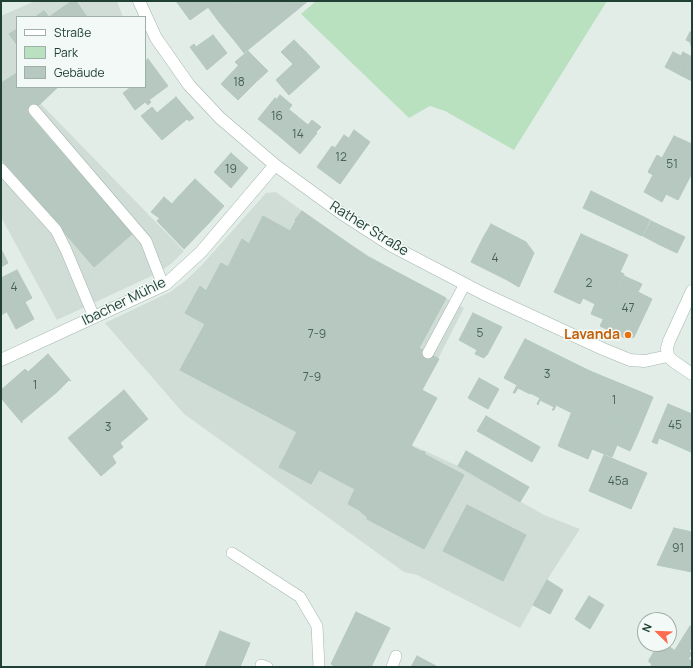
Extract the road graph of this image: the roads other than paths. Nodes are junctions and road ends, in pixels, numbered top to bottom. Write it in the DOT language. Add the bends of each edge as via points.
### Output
graph roads {
  1 [pos="138,1"];
  2 [pos="145,16"];
  3 [pos="146,17"];
  4 [pos="34,110"];
  5 [pos="275,165"];
  6 [pos="1,169"];
  7 [pos="465,284"];
  8 [pos="163,285"];
  9 [pos="692,292"];
  10 [pos="94,317"];
  11 [pos="428,353"];
  12 [pos="668,356"];
  13 [pos="1,360"];
  14 [pos="692,374"];
  15 [pos="232,553"];
  16 [pos="319,667"];
  1 -- 2 [label="street, Rather Straße"];
  3 -- 5 [label="street, Rather Straße" via="156,38 189,85 220,118"];
  4 -- 8 [label="lane" via="146,241"];
  5 -- 7 [label="street, Rather Straße" via="392,246"];
  5 -- 8 [label="street, Ibacher Mühle" via="201,252"];
  6 -- 10 [label="lane" via="56,230"];
  7 -- 11 [label="lane"];
  7 -- 12 [label="street, Rather Straße" via="630,360 645,361"];
  8 -- 10 [label="street, Ibacher Mühle"];
  9 -- 12 [label="street" via="669,341"];
  10 -- 13 [label="street, Ibacher Mühle"];
  12 -- 14 [label="street"];
  15 -- 16 [label="lane" via="300,597 317,626"];
}
